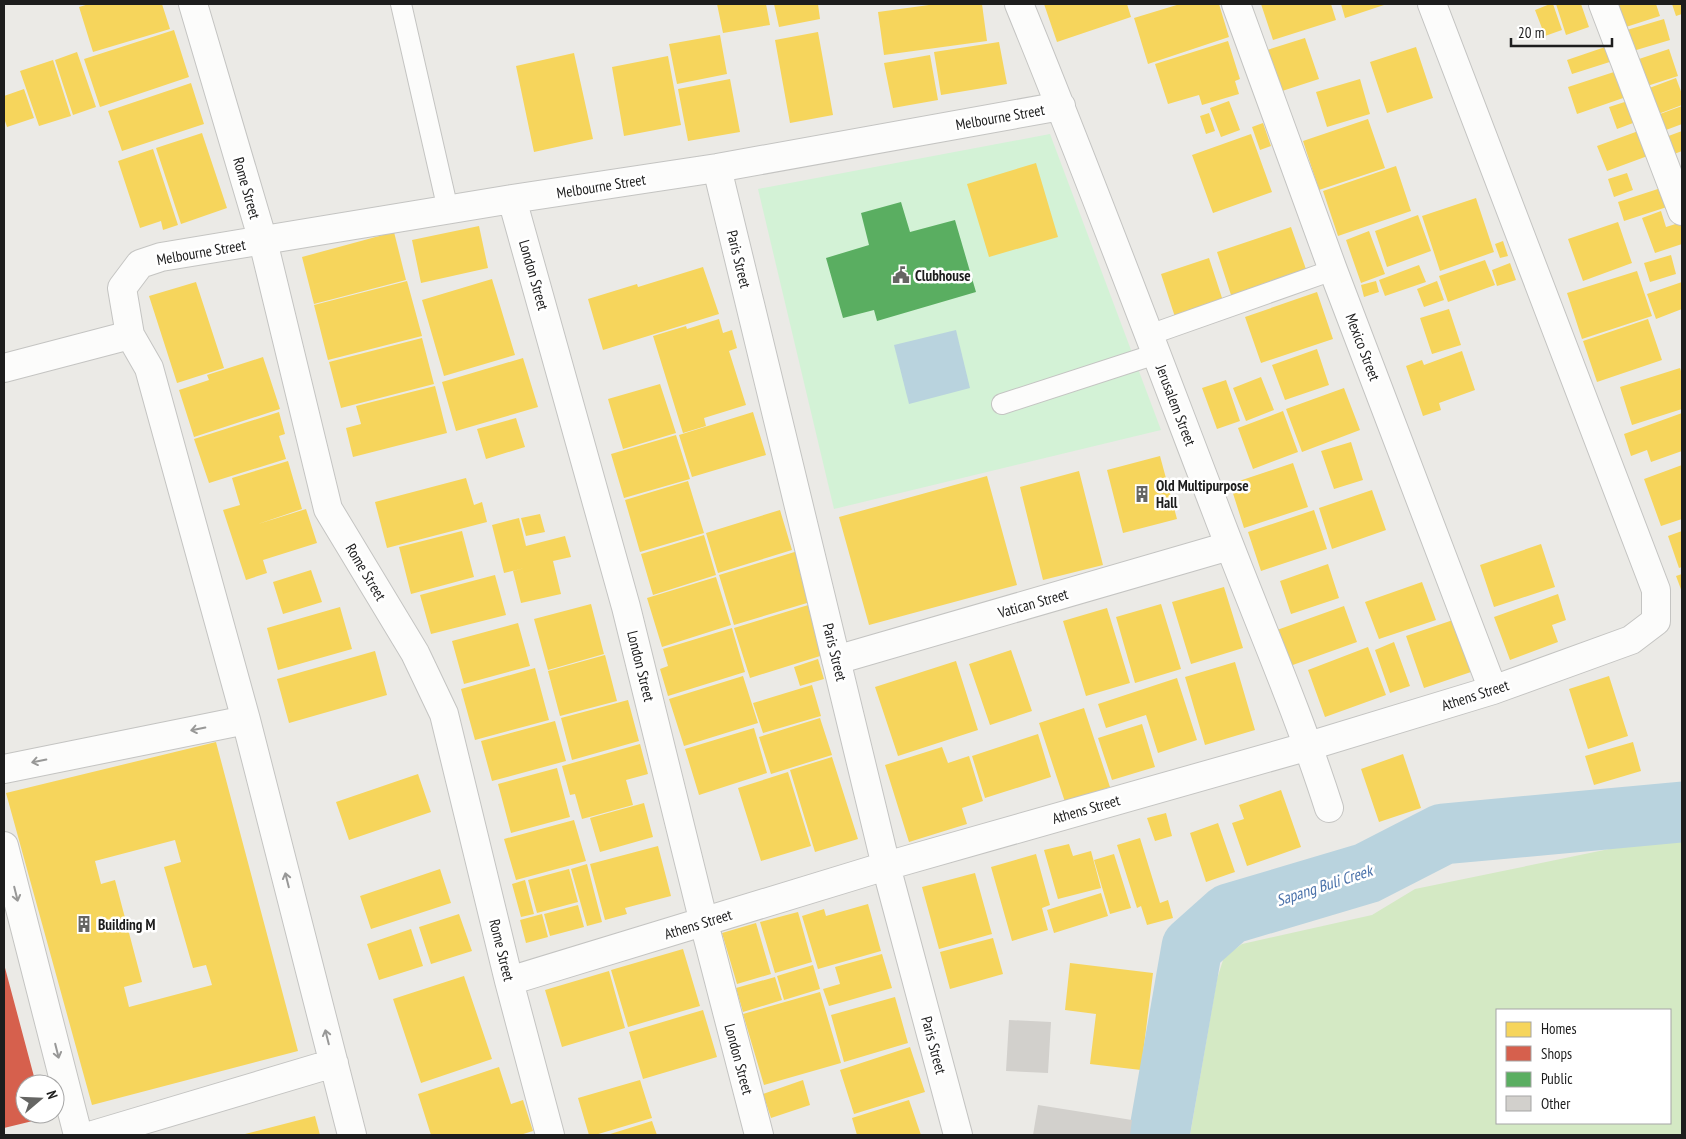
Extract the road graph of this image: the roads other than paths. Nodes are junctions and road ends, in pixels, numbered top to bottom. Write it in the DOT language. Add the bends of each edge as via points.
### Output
graph roads {
  1 [pos="193,4"];
  2 [pos="401,4"];
  3 [pos="1019,4"];
  4 [pos="1236,4"];
  5 [pos="1432,4"];
  6 [pos="1603,4"];
  7 [pos="1061,106"];
  8 [pos="717,168"];
  9 [pos="512,199"];
  10 [pos="448,210"];
  11 [pos="1682,211"];
  12 [pos="263,241"];
  13 [pos="1333,270"];
  14 [pos="130,335"];
  15 [pos="1153,345"];
  16 [pos="4,368"];
  17 [pos="1002,404"];
  18 [pos="1229,546"];
  19 [pos="836,660"];
  20 [pos="1492,690"];
  21 [pos="246,720"];
  22 [pos="1309,746"];
  23 [pos="4,768"];
  24 [pos="1329,808"];
  25 [pos="4,846"];
  26 [pos="886,866"];
  27 [pos="704,922"];
  28 [pos="509,981"];
  29 [pos="334,1063"];
  30 [pos="78,1135"];
  31 [pos="93,1135"];
  32 [pos="352,1135"];
  33 [pos="550,1135"];
  34 [pos="759,1135"];
  35 [pos="958,1135"];
  1 -- 12 [label="street, Rome Street"];
  2 -- 10 [label="lane"];
  3 -- 7 [label="street, Jerusalem Street"];
  4 -- 13 [label="street, Mexico Street"];
  5 -- 20 [label="street, Athens Street" via="1656,590 1656,621 1631,640"];
  6 -- 11 [label="street"];
  7 -- 8 [label="street, Melbourne Street"];
  7 -- 15 [label="street, Jerusalem Street"];
  8 -- 9 [label="street, Melbourne Street"];
  8 -- 19 [label="street, Paris Street"];
  9 -- 10 [label="street, Melbourne Street"];
  9 -- 27 [label="street, London Street" via="626,607"];
  10 -- 12 [label="street, Melbourne Street"];
  12 -- 14 [label="street, Melbourne Street" via="161,257 140,264 122,288"];
  12 -- 28 [label="street, Rome Street" via="328,509 415,653 444,714"];
  13 -- 15 [label="lane"];
  13 -- 20 [label="street, Mexico Street"];
  14 -- 16 [label="street"];
  14 -- 21 [label="street" via="149,368"];
  15 -- 17 [label="lane"];
  15 -- 18 [label="street, Jerusalem Street"];
  18 -- 19 [label="street, Vatican Street"];
  18 -- 22 [label="street, Jerusalem Street"];
  19 -- 26 [label="street, Paris Street"];
  20 -- 22 [label="street, Athens Street"];
  21 -- 23 [label="street, one-way"];
  29 -- 21 [label="street, one-way"];
  22 -- 24 [label="street, Jerusalem Street"];
  22 -- 26 [label="street, Athens Street"];
  25 -- 30 [label="street, one-way"];
  26 -- 27 [label="street, Athens Street"];
  26 -- 35 [label="street, Paris Street"];
  27 -- 28 [label="street, Athens Street"];
  27 -- 34 [label="street, London Street"];
  28 -- 33 [label="street, Rome Street"];
  29 -- 31 [label="street"];
  29 -- 32 [label="street"];
}
